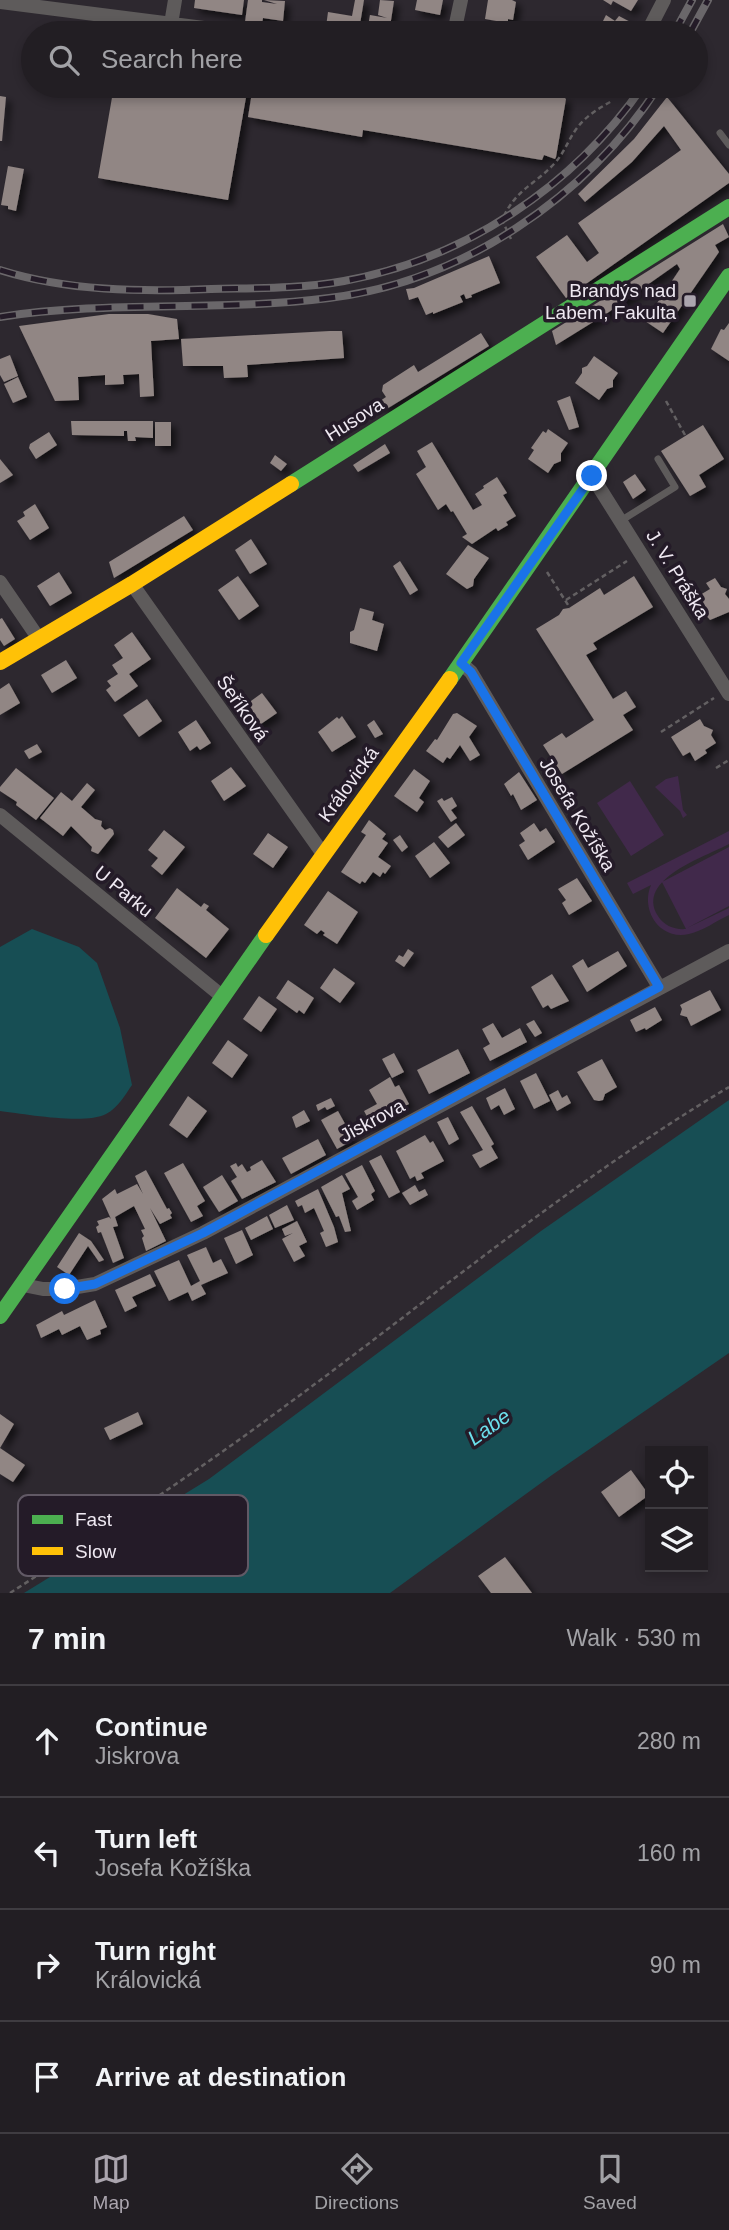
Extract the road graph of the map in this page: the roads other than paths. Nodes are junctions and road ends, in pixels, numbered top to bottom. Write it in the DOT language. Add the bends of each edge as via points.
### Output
graph roads {
  1 [pos="175,0"];
  2 [pos="461,0"];
  3 [pos="664,0"];
  4 [pos="0,2"];
  5 [pos="148,21"];
  6 [pos="172,21"];
  7 [pos="457,21"];
  8 [pos="653,21"];
  9 [pos="720,133"];
  10 [pos="729,145"];
  11 [pos="729,207"];
  12 [pos="729,277"];
  13 [pos="658,458"];
  14 [pos="592,476"];
  15 [pos="622,520"];
  16 [pos="0,582"];
  17 [pos="132,584"];
  18 [pos="39,639"];
  19 [pos="0,662"];
  20 [pos="461,663"];
  21 [pos="728,692"];
  22 [pos="0,815"];
  23 [pos="323,854"];
  24 [pos="729,951"];
  25 [pos="659,987"];
  26 [pos="223,997"];
  27 [pos="23,1285"];
  28 [pos="0,1316"];
  1 -- 6 [label="street"];
  2 -- 7 [label="street"];
  3 -- 8 [label="street"];
  4 -- 5 [label="street"];
  9 -- 10 [label="lane"];
  11 -- 17 [label="main road, Husova"];
  12 -- 14 [label="main road, Královická"];
  13 -- 15 [label="lane" via="675,487"];
  14 -- 15 [label="street, J. V. Práška"];
  14 -- 20 [label="main road, Královická"];
  15 -- 21 [label="street, J. V. Práška"];
  16 -- 18 [label="street"];
  17 -- 18 [label="main road, Husova"];
  17 -- 23 [label="street, Šeříková"];
  18 -- 19 [label="main road, Husova"];
  20 -- 23 [label="main road, Královická"];
  20 -- 25 [label="street, Josefa Kožíška" via="471,672"];
  22 -- 26 [label="street, U Parku"];
  23 -- 26 [label="main road, Královická"];
  24 -- 25 [label="street, Jiskrova"];
  25 -- 27 [label="street, Jiskrova" via="203,1233 95,1284 54,1289"];
  26 -- 27 [label="main road, Královická"];
  27 -- 28 [label="main road, Královická"];
}
